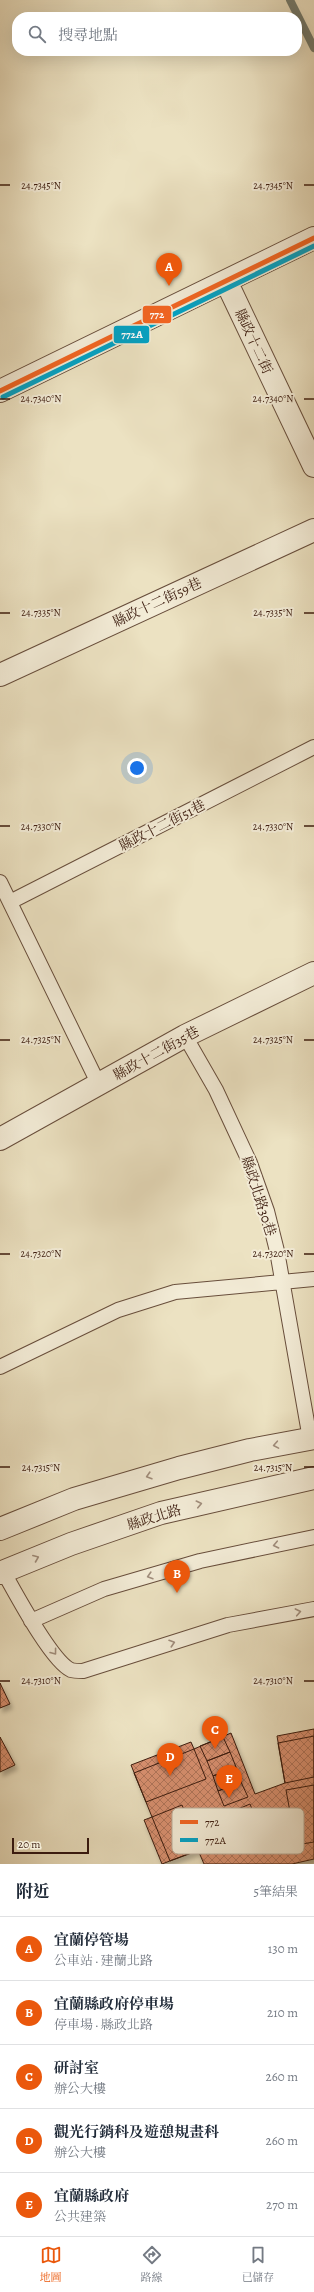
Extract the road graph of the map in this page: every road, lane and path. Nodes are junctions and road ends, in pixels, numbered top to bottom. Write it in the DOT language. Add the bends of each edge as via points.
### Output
graph roads {
  1 [pos="314,238"];
  2 [pos="226,281"];
  3 [pos="0,391"];
  4 [pos="314,466"];
  5 [pos="314,530"];
  6 [pos="0,675"];
  7 [pos="314,747"];
  8 [pos="0,882"];
  9 [pos="10,902"];
  10 [pos="314,973"];
  11 [pos="185,1036"];
  12 [pos="99,1085"];
  13 [pos="0,1139"];
  14 [pos="314,1279"];
  15 [pos="282,1282"];
  16 [pos="0,1366"];
  17 [pos="312,1439"];
  18 [pos="314,1478"];
  19 [pos="0,1529"];
  20 [pos="314,1537"];
  21 [pos="1,1570"];
  22 [pos="314,1609"];
  23 [pos="31,1621"];
  1 -- 2 [label="street"];
  2 -- 3 [label="street"];
  2 -- 4 [label="street, 縣政十二街"];
  5 -- 6 [label="street, 縣政十二街59巷"];
  7 -- 9 [label="lane, 縣政十二街51巷"];
  8 -- 9 [label="lane"];
  9 -- 12 [label="lane"];
  10 -- 11 [label="street, 縣政十二街35巷"];
  11 -- 12 [label="street, 縣政十二街35巷"];
  11 -- 15 [label="lane, 縣政北路30巷" via="216,1090 250,1163 267,1211"];
  12 -- 13 [label="street, 縣政十二街35巷"];
  14 -- 15 [label="lane"];
  15 -- 16 [label="lane" via="175,1292 152,1298 118,1310"];
  15 -- 17 [label="lane, 縣政北路30巷"];
  17 -- 19 [label="street, one-way" via="250,1450 179,1468 74,1499"];
  21 -- 18 [label="street, 縣政北路, one-way" via="161,1513"];
  20 -- 23 [label="lane, one-way" via="200,1561 104,1589"];
  21 -- 23 [label="lane"];
  23 -- 22 [label="lane, one-way" via="61,1661 71,1670 83,1671 228,1625"];
}
